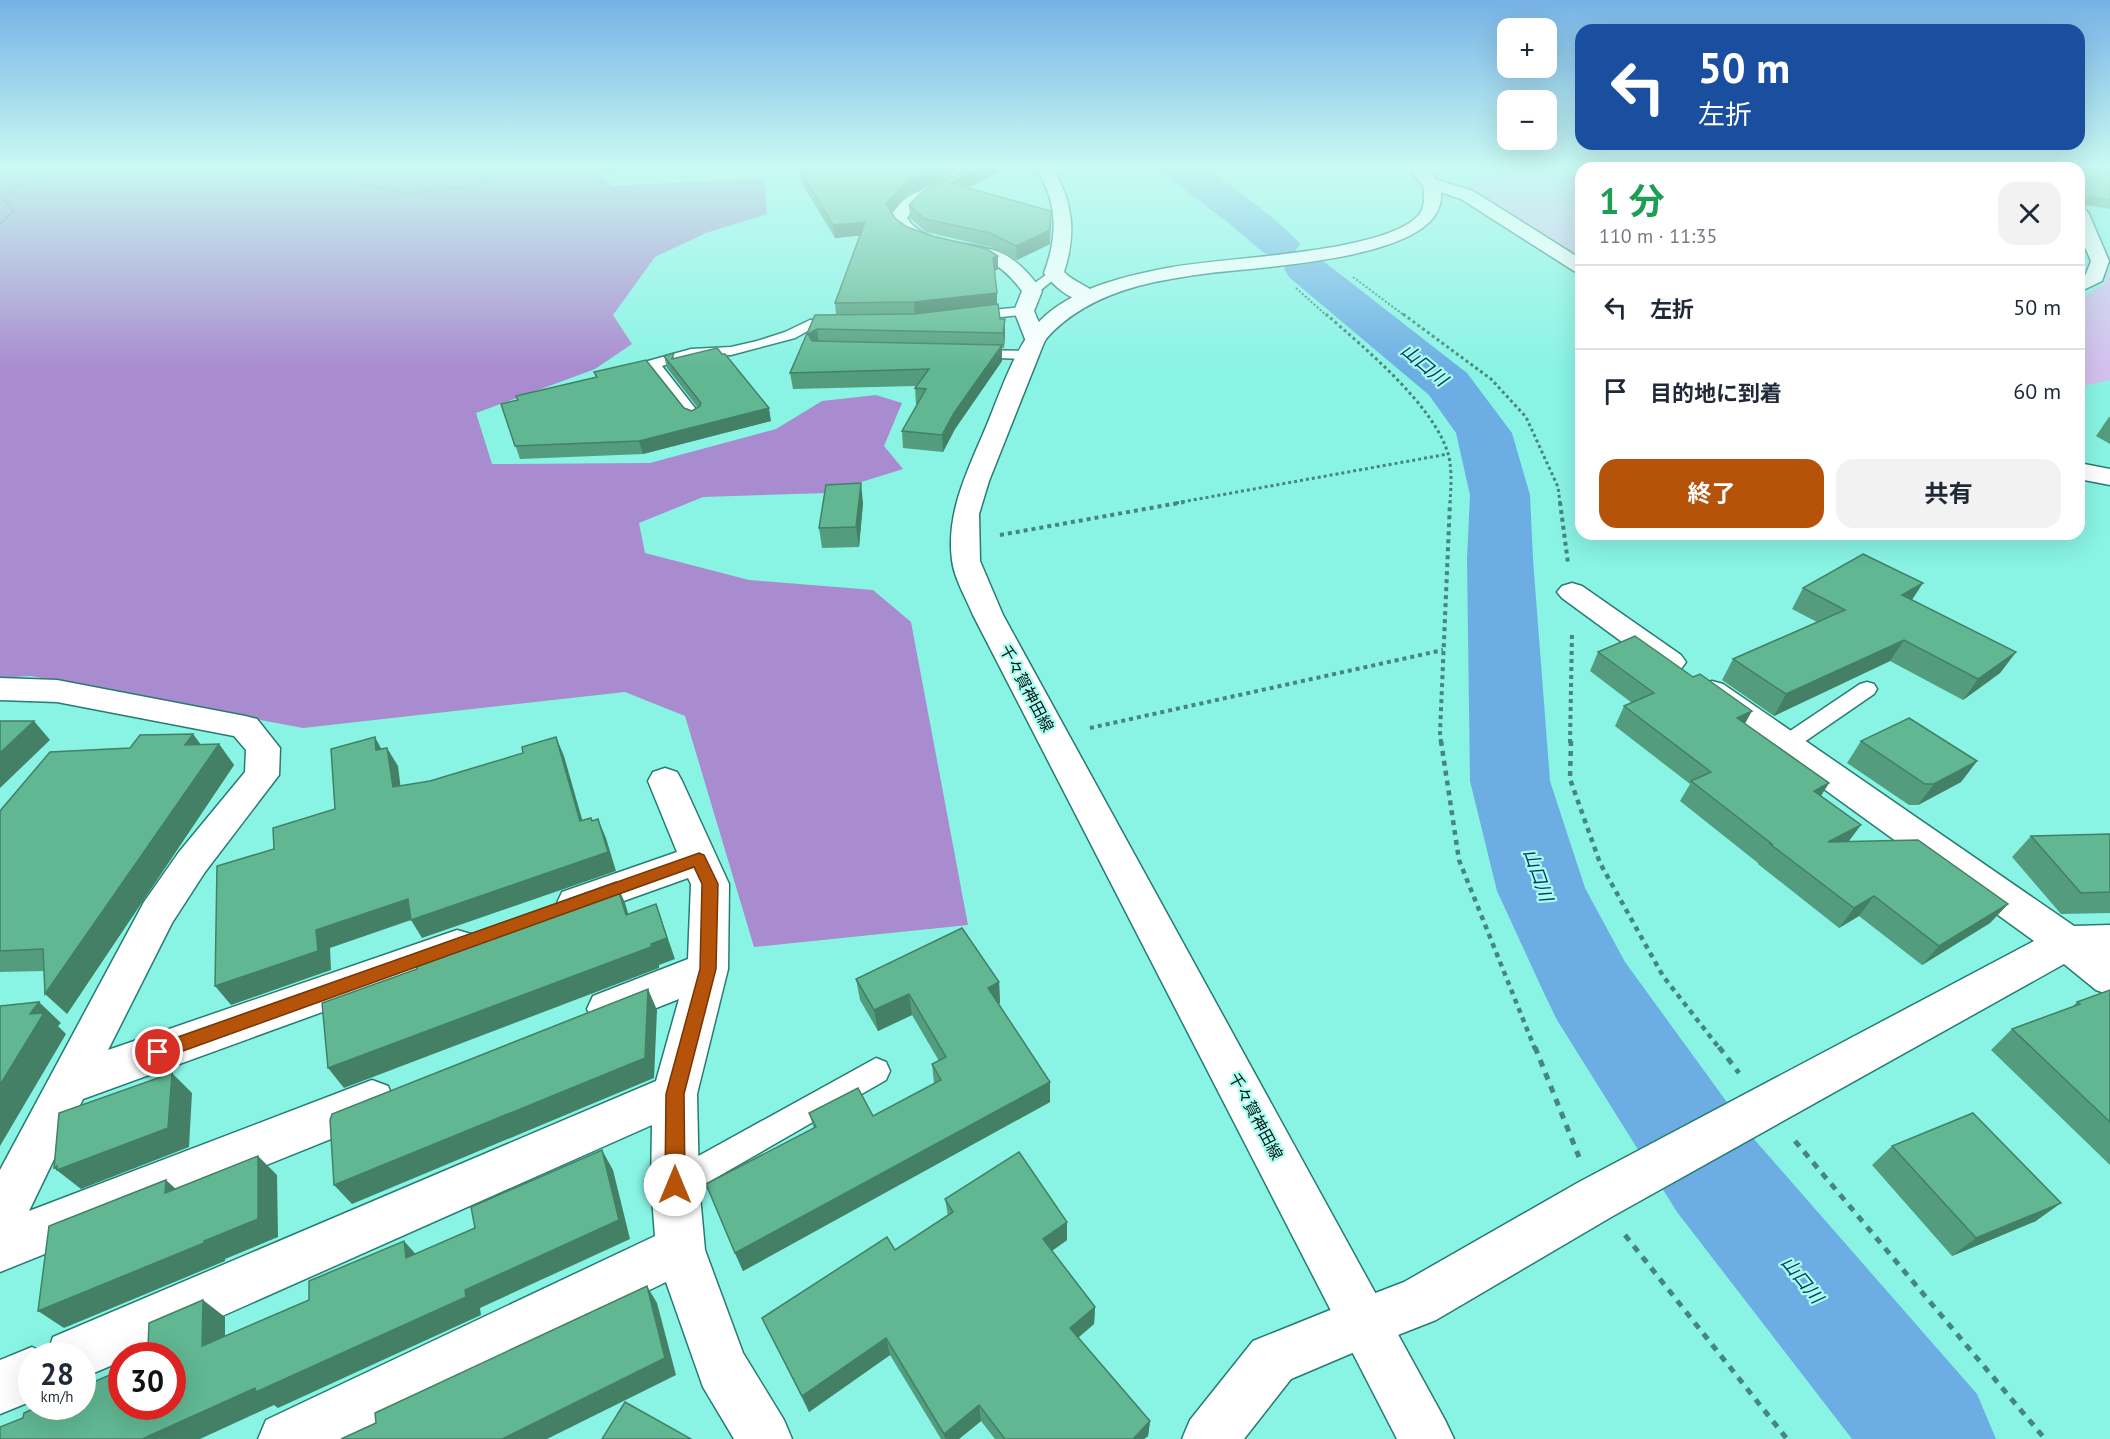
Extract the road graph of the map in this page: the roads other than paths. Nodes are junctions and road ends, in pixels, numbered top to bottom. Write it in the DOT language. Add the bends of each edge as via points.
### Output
graph roads {
  1 [pos="913,235"];
  2 [pos="1063,235"];
  3 [pos="1396,235"];
  4 [pos="1531,235"];
  5 [pos="2089,235"];
  6 [pos="1575,263"];
  7 [pos="1054,273"];
  8 [pos="2085,283"];
  9 [pos="1032,291"];
  10 [pos="1089,297"];
  11 [pos="1024,310"];
  12 [pos="962,318"];
  13 [pos="858,323"];
  14 [pos="1032,347"];
  15 [pos="958,354"];
  16 [pos="694,417"];
  17 [pos="2085,472"];
  18 [pos="2110,477"];
  19 [pos="1572,592"];
  20 [pos="0,689"];
  21 [pos="1867,689"];
  22 [pos="1785,744"];
  23 [pos="665,781"];
  24 [pos="699,859"];
  25 [pos="541,916"];
  26 [pos="496,932"];
  27 [pos="2110,941"];
  28 [pos="2067,943"];
  29 [pos="708,969"];
  30 [pos="2110,978"];
  31 [pos="575,1021"];
  32 [pos="876,1071"];
  33 [pos="68,1084"];
  34 [pos="409,1086"];
  35 [pos="675,1094"];
  36 [pos="675,1185"];
  37 [pos="0,1220"];
  38 [pos="0,1247"];
  39 [pos="680,1251"];
  40 [pos="1365,1322"];
  41 [pos="96,1346"];
  42 [pos="18,1380"];
  43 [pos="0,1387"];
  44 [pos="285,1439"];
  45 [pos="765,1439"];
  46 [pos="1209,1439"];
  47 [pos="1426,1439"];
  1 -- 9 [label="street" via="992,256 1022,277"];
  2 -- 7 [label="street"];
  3 -- 10 [label="street, 千々賀神田線" via="1323,254 1142,280"];
  4 -- 6 [label="street"];
  5 -- 8 [label="street" via="2100,261 2096,277"];
  7 -- 9 [label="lane"];
  7 -- 10 [label="street" via="1063,283"];
  9 -- 11 [label="street"];
  10 -- 14 [label="street, 千々賀神田線" via="1046,325"];
  11 -- 12 [label="lane"];
  11 -- 14 [label="street"];
  13 -- 16 [label="lane" via="810,324 761,344 731,351 691,353 653,364"];
  14 -- 15 [label="lane"];
  14 -- 40 [label="street, 千々賀神田線" via="976,481 966,514 966,561 988,615"];
  17 -- 18 [label="street"];
  19 -- 22 [label="street"];
  20 -- 33 [label="street" via="57,691 245,727 263,748 262,776 192,862 158,913"];
  21 -- 22 [label="lane"];
  22 -- 28 [label="street"];
  23 -- 24 [label="street"];
  24 -- 25 [label="street"];
  24 -- 29 [label="street" via="710,884"];
  26 -- 33 [label="street"];
  27 -- 28 [label="street"];
  28 -- 30 [label="street"];
  28 -- 40 [label="street" via="1596,1199 1418,1302"];
  29 -- 31 [label="street"];
  29 -- 35 [label="street"];
  32 -- 36 [label="lane"];
  33 -- 37 [label="street"];
  34 -- 38 [label="street"];
  35 -- 36 [label="street"];
  35 -- 41 [label="street"];
  36 -- 39 [label="street"];
  39 -- 44 [label="street"];
  39 -- 45 [label="street" via="722,1368"];
  40 -- 46 [label="street" via="1272,1360"];
  40 -- 47 [label="street, 千々賀神田線"];
  42 -- 43 [label="street"];
}
